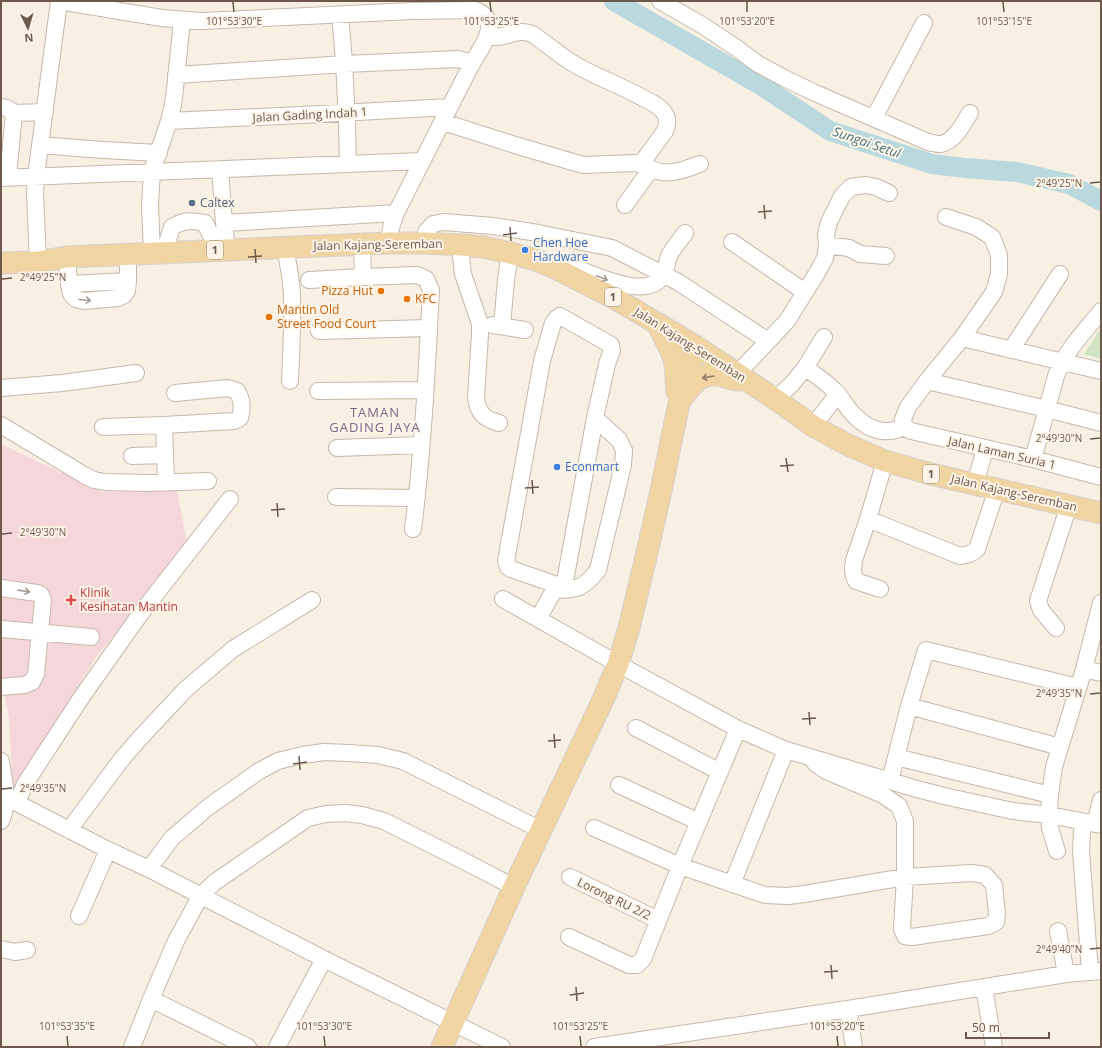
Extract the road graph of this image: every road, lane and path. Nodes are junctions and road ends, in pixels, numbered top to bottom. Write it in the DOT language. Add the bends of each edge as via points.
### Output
graph roads {
  1 [pos="59,1"];
  2 [pos="660,1"];
  3 [pos="340,15"];
  4 [pos="182,20"];
  5 [pos="924,23"];
  6 [pos="487,36"];
  7 [pos="472,63"];
  8 [pos="345,64"];
  9 [pos="176,74"];
  10 [pos="45,112"];
  11 [pos="347,113"];
  12 [pos="970,113"];
  13 [pos="447,115"];
  14 [pos="7,117"];
  15 [pos="874,118"];
  16 [pos="169,120"];
  17 [pos="40,145"];
  18 [pos="158,153"];
  19 [pos="422,161"];
  20 [pos="348,164"];
  21 [pos="700,164"];
  22 [pos="646,167"];
  23 [pos="220,169"];
  24 [pos="152,171"];
  25 [pos="36,176"];
  26 [pos="5,178"];
  27 [pos="889,193"];
  28 [pos="625,205"];
  29 [pos="396,213"];
  30 [pos="946,217"];
  31 [pos="224,223"];
  32 [pos="538,233"];
  33 [pos="685,233"];
  34 [pos="732,242"];
  35 [pos="388,243"];
  36 [pos="426,243"];
  37 [pos="362,244"];
  38 [pos="462,244"];
  39 [pos="827,246"];
  40 [pos="285,247"];
  41 [pos="223,250"];
  42 [pos="1,252"];
  43 [pos="158,252"];
  44 [pos="510,253"];
  45 [pos="128,254"];
  46 [pos="38,256"];
  47 [pos="886,256"];
  48 [pos="68,257"];
  49 [pos="1,263"];
  50 [pos="542,263"];
  51 [pos="1060,274"];
  52 [pos="663,276"];
  53 [pos="363,277"];
  54 [pos="309,280"];
  55 [pos="805,292"];
  56 [pos="1101,311"];
  57 [pos="657,323"];
  58 [pos="480,324"];
  59 [pos="502,326"];
  60 [pos="429,328"];
  61 [pos="525,330"];
  62 [pos="319,331"];
  63 [pos="824,337"];
  64 [pos="962,338"];
  65 [pos="768,341"];
  66 [pos="697,348"];
  67 [pos="1011,350"];
  68 [pos="1063,362"];
  69 [pos="805,368"];
  70 [pos="1101,371"];
  71 [pos="136,373"];
  72 [pos="742,377"];
  73 [pos="290,381"];
  74 [pos="927,381"];
  75 [pos="1,388"];
  76 [pos="425,390"];
  77 [pos="318,391"];
  78 [pos="176,393"];
  79 [pos="838,394"];
  80 [pos="775,399"];
  81 [pos="679,402"];
  82 [pos="1047,410"];
  83 [pos="595,418"];
  84 [pos="499,423"];
  85 [pos="1101,423"];
  86 [pos="1,425"];
  87 [pos="164,425"];
  88 [pos="813,426"];
  89 [pos="103,427"];
  90 [pos="904,427"];
  91 [pos="421,445"];
  92 [pos="337,448"];
  93 [pos="985,449"];
  94 [pos="165,455"];
  95 [pos="132,456"];
  96 [pos="1033,459"];
  97 [pos="885,461"];
  98 [pos="1101,477"];
  99 [pos="208,481"];
  100 [pos="166,483"];
  101 [pos="976,484"];
  102 [pos="997,489"];
  103 [pos="336,496"];
  104 [pos="417,498"];
  105 [pos="230,499"];
  106 [pos="1069,505"];
  107 [pos="1101,513"];
  108 [pos="868,519"];
  109 [pos="413,529"];
  110 [pos="556,587"];
  111 [pos="1,588"];
  112 [pos="880,589"];
  113 [pos="503,599"];
  114 [pos="312,600"];
  115 [pos="1100,608"];
  116 [pos="538,619"];
  117 [pos="1056,628"];
  118 [pos="2,629"];
  119 [pos="40,633"];
  120 [pos="92,637"];
  121 [pos="618,664"];
  122 [pos="1084,669"];
  123 [pos="1101,673"];
  124 [pos="1,687"];
  125 [pos="1078,687"];
  126 [pos="909,706"];
  127 [pos="636,728"];
  128 [pos="738,729"];
  129 [pos="1060,747"];
  130 [pos="786,750"];
  131 [pos="896,757"];
  132 [pos="811,758"];
  133 [pos="1,761"];
  134 [pos="720,772"];
  135 [pos="890,781"];
  136 [pos="619,785"];
  137 [pos="1050,795"];
  138 [pos="11,800"];
  139 [pos="1101,800"];
  140 [pos="1049,815"];
  141 [pos="1,821"];
  142 [pos="699,822"];
  143 [pos="1093,824"];
  144 [pos="594,828"];
  145 [pos="69,830"];
  146 [pos="541,830"];
  147 [pos="108,850"];
  148 [pos="1057,851"];
  149 [pos="680,866"];
  150 [pos="149,869"];
  151 [pos="570,877"];
  152 [pos="906,877"];
  153 [pos="732,884"];
  154 [pos="514,887"];
  155 [pos="201,895"];
  156 [pos="79,916"];
  157 [pos="658,920"];
  158 [pos="1058,931"];
  159 [pos="569,938"];
  160 [pos="1,949"];
  161 [pos="27,950"];
  162 [pos="324,958"];
  163 [pos="1095,972"];
  164 [pos="1066,974"];
  165 [pos="984,987"];
  166 [pos="150,999"];
  167 [pos="848,1009"];
  168 [pos="453,1022"];
  169 [pos="132,1047"];
  170 [pos="248,1047"];
  171 [pos="277,1047"];
  172 [pos="442,1047"];
  173 [pos="502,1047"];
  174 [pos="594,1047"];
  175 [pos="854,1047"];
  176 [pos="994,1047"];
  1 -- 4 [label="street"];
  1 -- 10 [label="street"];
  2 -- 15 [label="street" via="702,25 758,64 813,92"];
  3 -- 4 [label="street"];
  3 -- 6 [label="street" via="475,10 482,13 488,21"];
  3 -- 8 [label="street"];
  4 -- 9 [label="street"];
  5 -- 15 [label="street"];
  6 -- 7 [label="street"];
  6 -- 22 [label="street" via="499,38 518,32 531,34 584,70 635,93 662,110 667,117 667,125"];
  7 -- 8 [label="street" via="458,59"];
  7 -- 13 [label="street"];
  8 -- 9 [label="street"];
  8 -- 11 [label="street"];
  9 -- 16 [label="street"];
  10 -- 14 [label="street"];
  10 -- 17 [label="street"];
  11 -- 13 [label="street, Jalan Gading Indah 1"];
  11 -- 16 [label="street, Jalan Gading Indah 1"];
  11 -- 20 [label="street"];
  12 -- 15 [label="street" via="949,141 939,144 928,142"];
  13 -- 19 [label="street"];
  13 -- 22 [label="street" via="515,146 583,165 635,163"];
  14 -- 26 [label="street"];
  16 -- 18 [label="street"];
  17 -- 18 [label="street"];
  17 -- 25 [label="street"];
  18 -- 24 [label="street"];
  19 -- 20 [label="street"];
  19 -- 29 [label="street"];
  20 -- 23 [label="street"];
  21 -- 22 [label="street" via="676,172 662,172"];
  22 -- 28 [label="street"];
  23 -- 24 [label="street"];
  23 -- 31 [label="street"];
  24 -- 25 [label="street"];
  24 -- 43 [label="street" via="150,205"];
  25 -- 26 [label="street"];
  25 -- 46 [label="street"];
  27 -- 39 [label="street" via="866,185 851,187 842,196 829,222"];
  29 -- 31 [label="street"];
  29 -- 35 [label="street"];
  30 -- 64 [label="street" via="976,227 992,237 999,255 999,274 994,292"];
  31 -- 41 [label="street"];
  32 -- 36 [label="street" via="444,222 433,224 426,232"];
  32 -- 50 [label="street"];
  32 -- 52 [label="street" via="612,248"];
  33 -- 52 [label="street" via="669,257"];
  34 -- 55 [label="street"];
  35 -- 36 [label="main road, Jalan Kajang-Seremban / 1"];
  35 -- 37 [label="main road, Jalan Kajang-Seremban / 1"];
  36 -- 38 [label="main road, Jalan Kajang-Seremban / 1"];
  37 -- 40 [label="main road, Jalan Kajang-Seremban / 1"];
  37 -- 53 [label="street"];
  38 -- 44 [label="main road, Jalan Kajang-Seremban / 1"];
  38 -- 58 [label="street" via="463,274"];
  39 -- 47 [label="street" via="849,248 860,254"];
  39 -- 55 [label="street" via="825,258"];
  40 -- 41 [label="main road, Jalan Kajang-Seremban / 1"];
  40 -- 73 [label="street" via="292,297"];
  41 -- 43 [label="main road, Jalan Kajang-Seremban / 1"];
  41 -- 43 [label="street" via="205,223 182,221 172,227"];
  42 -- 46 [label="main road"];
  43 -- 45 [label="main road, Jalan Kajang-Seremban / 1"];
  44 -- 50 [label="main road, Jalan Kajang-Seremban / 1"];
  44 -- 59 [label="street"];
  45 -- 48 [label="main road, Jalan Kajang-Seremban / 1"];
  48 -- 45 [label="street, one-way" via="71,294 76,299 84,301 118,298 124,295 127,291"];
  46 -- 48 [label="main road, Jalan Kajang-Seremban / 1"];
  46 -- 49 [label="main road, Jalan Kajang-Seremban / 1"];
  50 -- 52 [label="street, one-way" via="576,268 625,285 650,285"];
  50 -- 57 [label="main road, Jalan Kajang-Seremban / 1" via="616,298"];
  51 -- 67 [label="street"];
  52 -- 65 [label="street" via="678,282"];
  53 -- 54 [label="street"];
  53 -- 60 [label="street" via="417,275 426,279 431,290"];
  55 -- 65 [label="street" via="787,321"];
  56 -- 68 [label="street"];
  57 -- 66 [label="main road, Jalan Kajang-Seremban / 1"];
  57 -- 81 [label="main road" via="675,362"];
  58 -- 59 [label="street"];
  58 -- 84 [label="street" via="477,406 490,421"];
  59 -- 61 [label="street"];
  60 -- 62 [label="street"];
  60 -- 76 [label="street"];
  63 -- 69 [label="street"];
  64 -- 67 [label="street"];
  64 -- 74 [label="street"];
  65 -- 72 [label="street"];
  66 -- 72 [label="main road, Jalan Kajang-Seremban / 1"];
  66 -- 81 [label="main road" via="684,380"];
  67 -- 68 [label="street"];
  68 -- 70 [label="street"];
  68 -- 82 [label="street" via="1056,376"];
  69 -- 79 [label="street" via="823,379"];
  69 -- 80 [label="street"];
  71 -- 75 [label="street"];
  72 -- 80 [label="main road, Jalan Kajang-Seremban / 1"];
  72 -- 81 [label="main road, one-way" via="736,380 717,375 699,378"];
  74 -- 82 [label="street"];
  74 -- 90 [label="street" via="908,407 903,419"];
  76 -- 77 [label="street"];
  76 -- 91 [label="street"];
  78 -- 87 [label="street" via="228,388 237,391 241,398 240,418 234,421"];
  79 -- 88 [label="street"];
  79 -- 90 [label="street" via="854,415 871,428 891,431"];
  80 -- 88 [label="main road, Jalan Kajang-Seremban / 1"];
  81 -- 121 [label="main road" via="649,544"];
  82 -- 85 [label="street"];
  82 -- 96 [label="street"];
  83 -- 110 [label="street" via="565,581"];
  83 -- 110 [label="street" via="618,440 624,450 624,465 598,570 578,588 568,590"];
  83 -- 110 [label="street" via="612,347 560,316 553,323 542,361 506,561 511,569"];
  86 -- 100 [label="street" via="94,480"];
  87 -- 89 [label="street"];
  87 -- 94 [label="street"];
  88 -- 97 [label="main road, Jalan Kajang-Seremban / 1"];
  90 -- 93 [label="street, Jalan Laman Suria 1" via="911,431"];
  91 -- 92 [label="street"];
  91 -- 104 [label="street"];
  93 -- 96 [label="street, Jalan Laman Suria 1"];
  93 -- 101 [label="street"];
  94 -- 95 [label="street"];
  94 -- 100 [label="street"];
  96 -- 98 [label="street, Jalan Laman Suria 1"];
  97 -- 101 [label="main road, Jalan Kajang-Seremban / 1"];
  97 -- 108 [label="street"];
  99 -- 100 [label="street"];
  101 -- 102 [label="main road, Jalan Kajang-Seremban / 1"];
  102 -- 106 [label="main road, Jalan Kajang-Seremban / 1"];
  102 -- 108 [label="street" via="977,549 968,555 960,556"];
  103 -- 104 [label="street"];
  104 -- 109 [label="street"];
  105 -- 138 [label="street" via="141,613 25,784"];
  106 -- 107 [label="main road, Jalan Kajang-Seremban / 1"];
  106 -- 117 [label="street" via="1038,600 1041,610"];
  108 -- 112 [label="street" via="852,570 856,581"];
  110 -- 116 [label="street"];
  111 -- 119 [label="street, one-way" via="42,595"];
  113 -- 116 [label="street"];
  114 -- 145 [label="street" via="233,649 186,689 121,760"];
  115 -- 122 [label="street"];
  116 -- 121 [label="street"];
  118 -- 119 [label="street"];
  119 -- 120 [label="street"];
  119 -- 124 [label="street" via="36,674 32,682"];
  121 -- 128 [label="street"];
  121 -- 146 [label="main road"];
  122 -- 123 [label="street"];
  122 -- 125 [label="street"];
  125 -- 126 [label="street" via="926,650"];
  125 -- 129 [label="street"];
  126 -- 129 [label="street"];
  126 -- 131 [label="street"];
  127 -- 134 [label="street"];
  128 -- 130 [label="street"];
  128 -- 134 [label="street"];
  129 -- 137 [label="street"];
  130 -- 132 [label="street"];
  130 -- 153 [label="street"];
  131 -- 135 [label="street"];
  131 -- 137 [label="street"];
  132 -- 135 [label="street"];
  132 -- 152 [label="street" via="826,771 900,806 905,821"];
  133 -- 138 [label="street"];
  134 -- 142 [label="street"];
  135 -- 140 [label="street" via="1013,811"];
  136 -- 142 [label="street"];
  137 -- 140 [label="street"];
  138 -- 141 [label="street"];
  138 -- 145 [label="street"];
  139 -- 143 [label="street"];
  140 -- 143 [label="street"];
  140 -- 148 [label="street"];
  142 -- 149 [label="street"];
  143 -- 163 [label="street" via="1082,832 1081,851"];
  144 -- 149 [label="street"];
  145 -- 147 [label="street"];
  146 -- 150 [label="street" via="403,761 378,755 324,752 278,761 259,771 207,808 172,838"];
  146 -- 154 [label="main road"];
  147 -- 150 [label="street"];
  147 -- 156 [label="street"];
  149 -- 153 [label="street"];
  149 -- 157 [label="street"];
  150 -- 155 [label="street"];
  151 -- 157 [label="street, Lorong RU 2/2"];
  152 -- 152 [label="street" via="972,873 985,875 994,885 996,922 988,926 905,936 902,929"];
  152 -- 153 [label="street" via="788,896 765,895"];
  154 -- 155 [label="street" via="384,822 345,813 308,818 215,882"];
  154 -- 168 [label="main road"];
  155 -- 162 [label="street"];
  155 -- 166 [label="street" via="176,941"];
  157 -- 159 [label="street" via="643,960 637,965 629,965"];
  158 -- 164 [label="street"];
  160 -- 161 [label="street" via="15,952"];
  162 -- 168 [label="street"];
  162 -- 171 [label="street"];
  163 -- 164 [label="street"];
  164 -- 165 [label="street"];
  165 -- 167 [label="street"];
  165 -- 176 [label="street"];
  166 -- 169 [label="street"];
  166 -- 170 [label="street"];
  167 -- 174 [label="street"];
  167 -- 175 [label="street"];
  168 -- 172 [label="main road"];
  168 -- 173 [label="street"];
}
